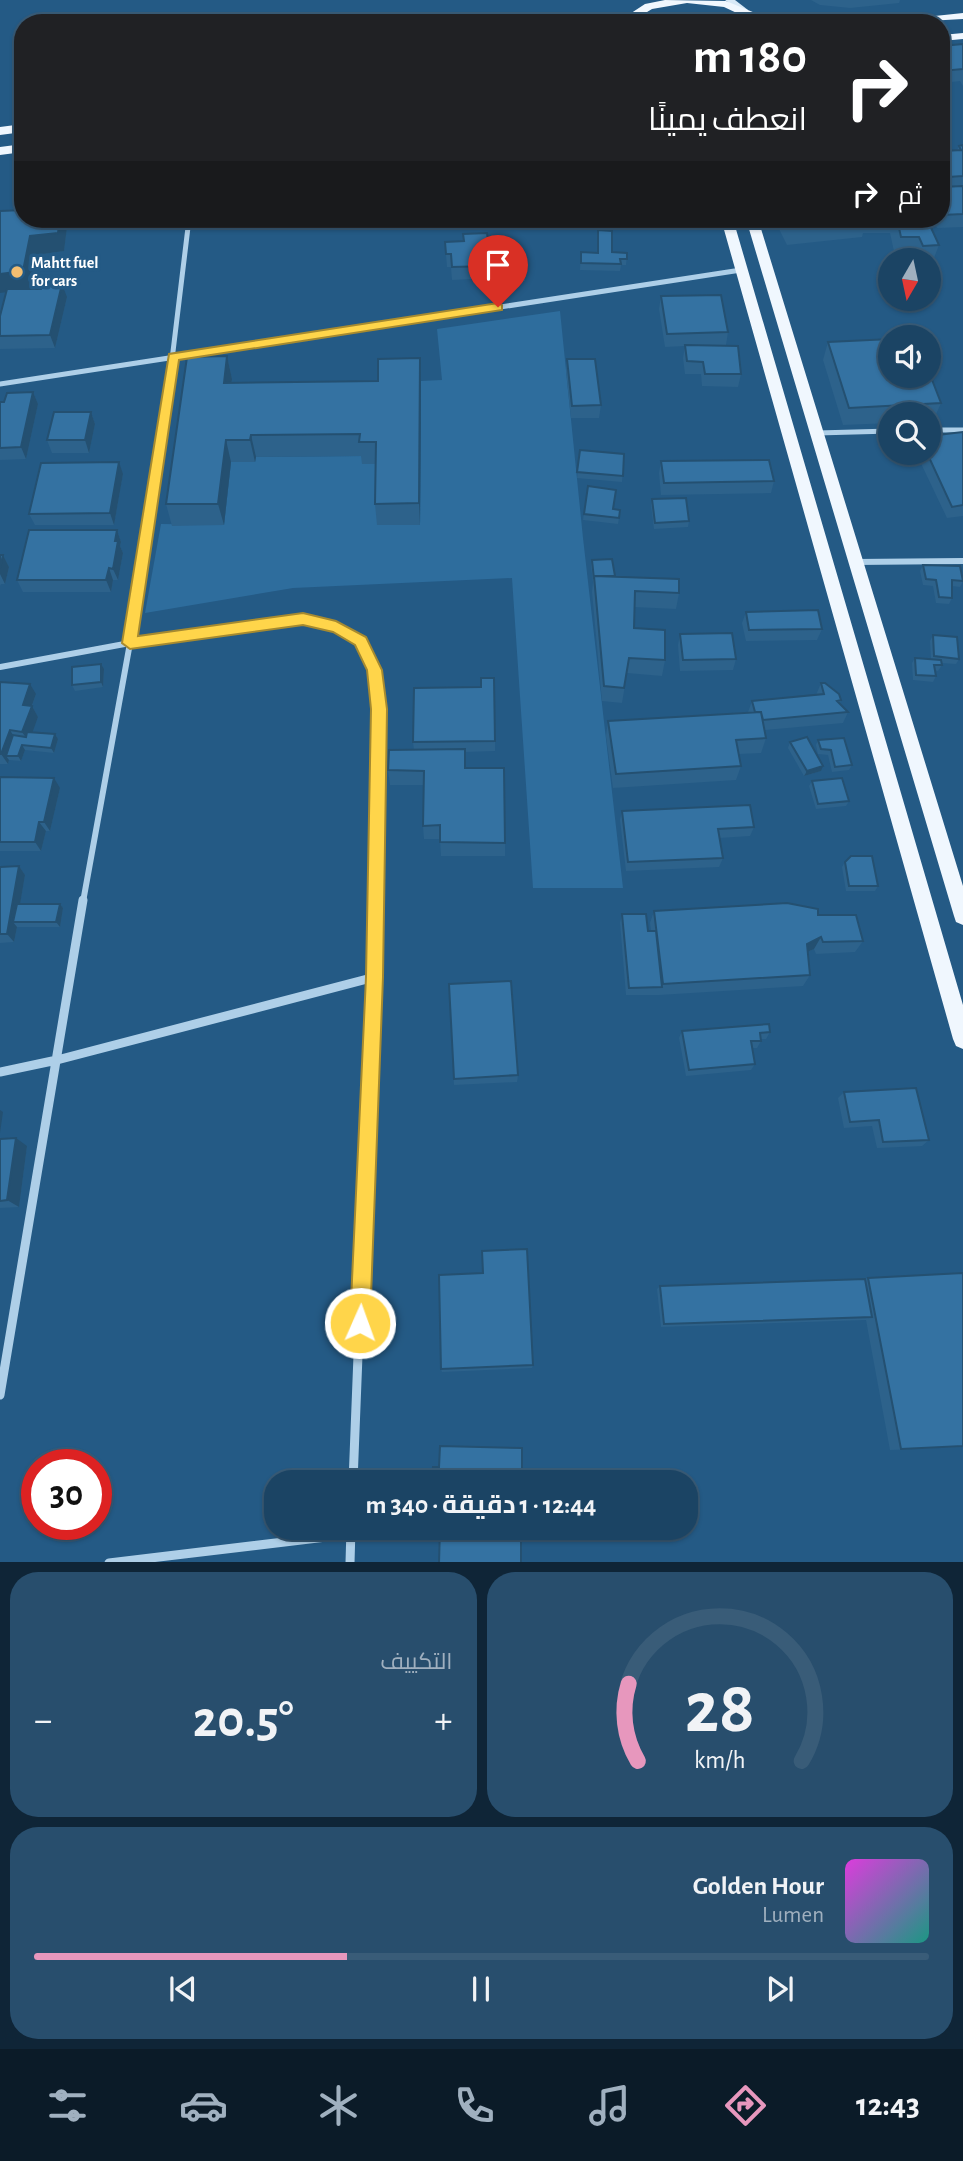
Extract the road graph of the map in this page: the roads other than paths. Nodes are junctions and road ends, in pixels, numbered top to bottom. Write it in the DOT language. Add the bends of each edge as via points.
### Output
graph roads {
  1 [pos="684,0"];
  2 [pos="690,0"];
  3 [pos="729,0"];
  4 [pos="651,3"];
  5 [pos="744,10"];
  6 [pos="634,14"];
  7 [pos="752,14"];
  8 [pos="187,228"];
  9 [pos="729,228"];
  10 [pos="755,228"];
  11 [pos="741,270"];
  12 [pos="173,357"];
  13 [pos="0,384"];
  14 [pos="941,430"];
  15 [pos="963,430"];
  16 [pos="878,431"];
  17 [pos="816,433"];
  18 [pos="963,561"];
  19 [pos="854,562"];
  20 [pos="130,643"];
  21 [pos="0,667"];
  22 [pos="963,916"];
  23 [pos="375,977"];
  24 [pos="963,1039"];
  25 [pos="57,1060"];
  26 [pos="0,1072"];
  27 [pos="0,1395"];
  28 [pos="354,1470"];
  29 [pos="283,1540"];
  30 [pos="351,1540"];
  31 [pos="117,1562"];
  32 [pos="350,1562"];
  1 -- 4 [label="main road"];
  2 -- 5 [label="main road"];
  3 -- 5 [label="main road"];
  4 -- 6 [label="main road"];
  5 -- 7 [label="main road"];
  8 -- 12 [label="street"];
  9 -- 11 [label="main road"];
  10 -- 17 [label="main road"];
  11 -- 12 [label="street"];
  11 -- 24 [label="main road"];
  12 -- 13 [label="street"];
  12 -- 20 [label="street"];
  14 -- 15 [label="lane"];
  16 -- 17 [label="lane"];
  17 -- 19 [label="main road"];
  18 -- 19 [label="street"];
  19 -- 22 [label="main road"];
  20 -- 21 [label="street"];
  20 -- 23 [label="street" via="303,619 336,627 361,641 374,670 379,709"];
  20 -- 25 [label="street"];
  23 -- 25 [label="street"];
  23 -- 28 [label="street"];
  25 -- 26 [label="street"];
  25 -- 27 [label="street"];
  29 -- 31 [label="street"];
  30 -- 32 [label="street"];
}
